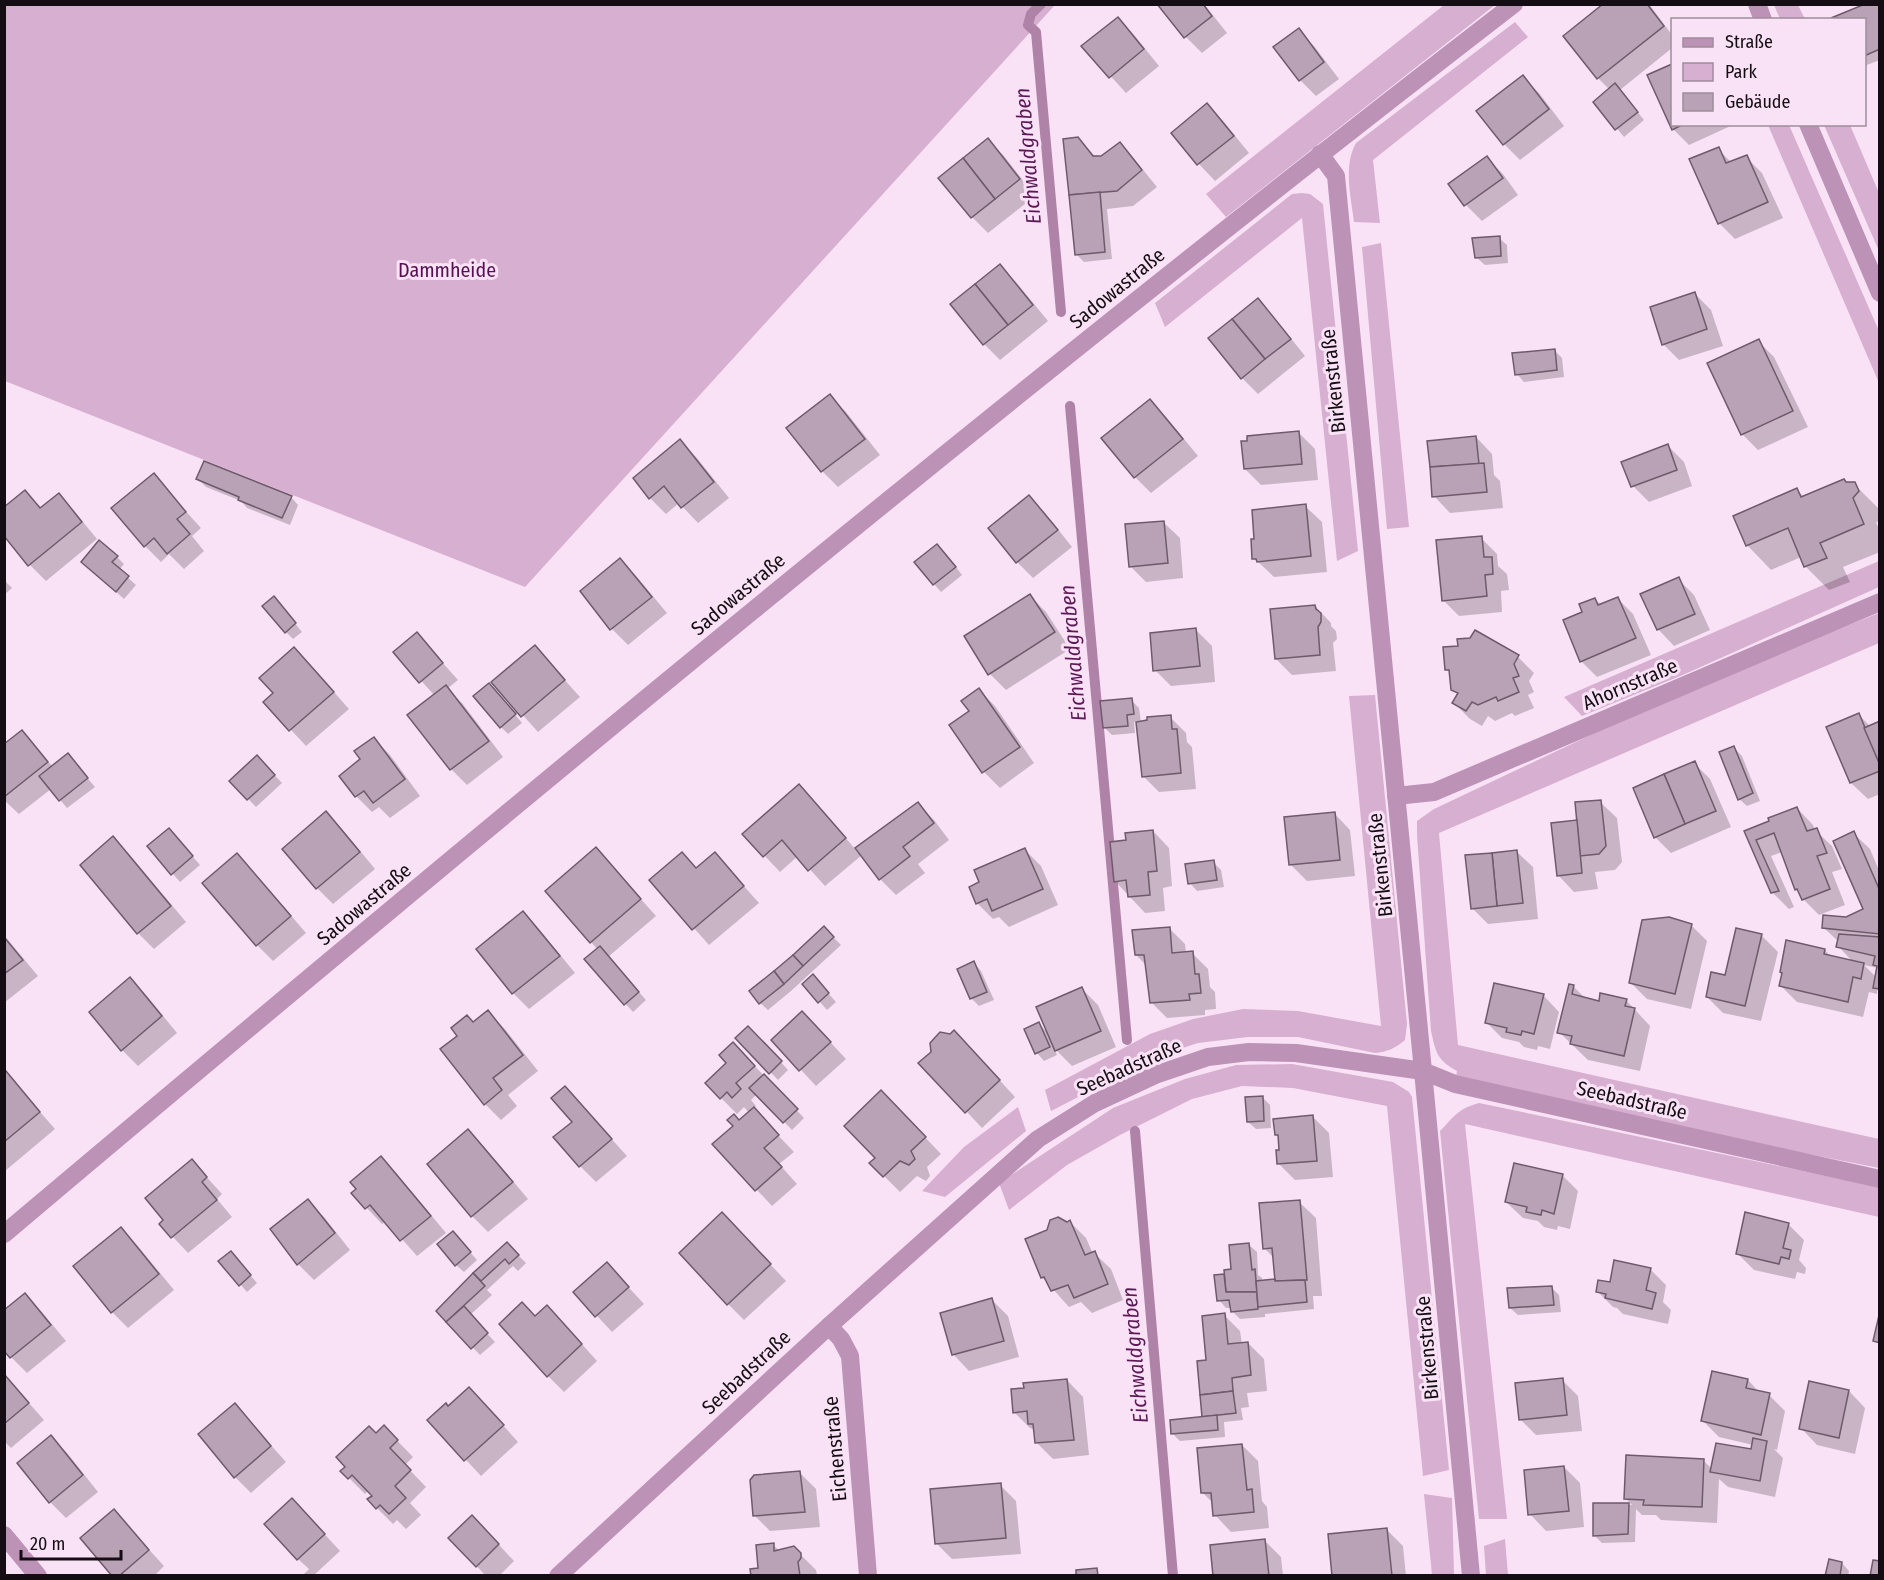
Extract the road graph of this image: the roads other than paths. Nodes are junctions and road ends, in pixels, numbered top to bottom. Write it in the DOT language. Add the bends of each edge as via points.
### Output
graph roads {
  1 [pos="1514,4"];
  2 [pos="1809,126"];
  3 [pos="1320,154"];
  4 [pos="1880,293"];
  5 [pos="1880,602"];
  6 [pos="1396,796"];
  7 [pos="1424,1071"];
  8 [pos="1880,1179"];
  9 [pos="4,1234"];
  10 [pos="829,1326"];
  11 [pos="4,1535"];
  12 [pos="38,1575"];
  13 [pos="558,1575"];
  14 [pos="868,1575"];
  15 [pos="1471,1575"];
  1 -- 3 [label="street, Sadowastraße"];
  2 -- 4 [label="street"];
  3 -- 6 [label="street, Birkenstraße" via="1336,176"];
  3 -- 9 [label="street, Sadowastraße" via="814,561"];
  5 -- 6 [label="street, Ahornstraße" via="1434,792"];
  6 -- 7 [label="street, Birkenstraße"];
  7 -- 8 [label="street, Seebadstraße" via="1455,1084"];
  7 -- 10 [label="street, Seebadstraße" via="1296,1053 1249,1052 1208,1057 1155,1076 1095,1103 1038,1139"];
  7 -- 15 [label="street, Birkenstraße"];
  10 -- 13 [label="street, Seebadstraße"];
  10 -- 14 [label="street, Eichenstraße" via="850,1356"];
  11 -- 12 [label="street"];
}
